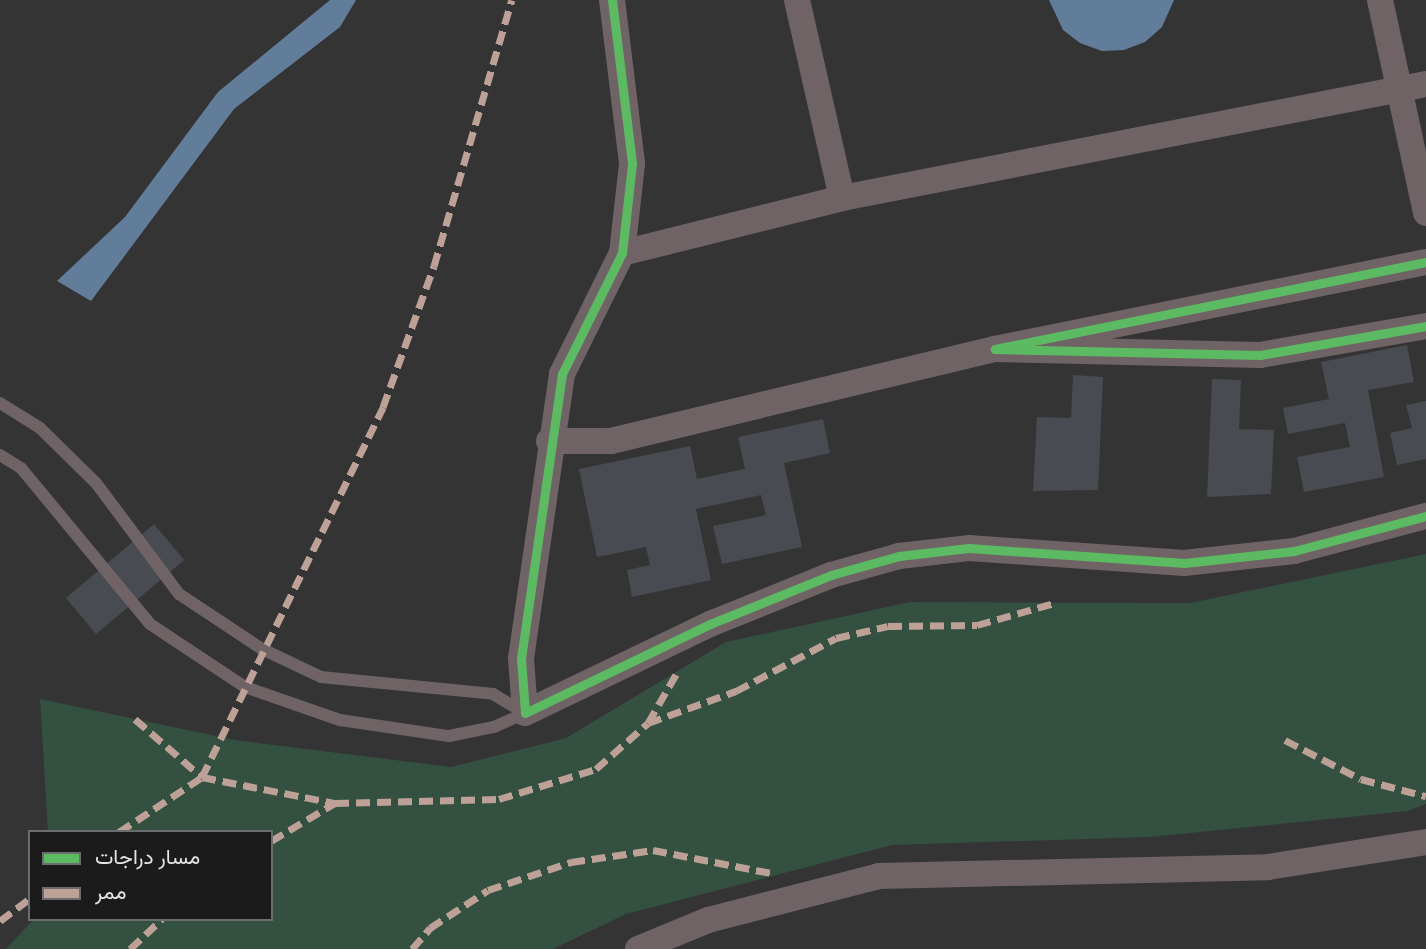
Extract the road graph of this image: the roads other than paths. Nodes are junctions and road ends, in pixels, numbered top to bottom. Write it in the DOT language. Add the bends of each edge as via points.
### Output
graph roads {
  1 [pos="612,0"];
  2 [pos="797,0"];
  3 [pos="1380,0"];
  4 [pos="1426,84"];
  5 [pos="1398,89"];
  6 [pos="842,198"];
  7 [pos="1426,214"];
  8 [pos="622,253"];
  9 [pos="1426,262"];
  10 [pos="1426,327"];
  11 [pos="995,349"];
  12 [pos="0,403"];
  13 [pos="549,441"];
  14 [pos="0,455"];
  15 [pos="1426,516"];
  16 [pos="525,713"];
  17 [pos="1426,842"];
  18 [pos="638,949"];
  1 -- 8 [label="street" via="632,164"];
  2 -- 6 [label="street"];
  3 -- 5 [label="street"];
  4 -- 5 [label="street"];
  5 -- 6 [label="street"];
  5 -- 7 [label="street"];
  6 -- 8 [label="street"];
  8 -- 13 [label="street" via="562,374"];
  9 -- 11 [label="street"];
  10 -- 11 [label="street" via="1260,355"];
  11 -- 13 [label="street" via="611,441"];
  12 -- 16 [label="lane" via="40,428 96,483 179,594 262,649 321,677 493,694"];
  13 -- 16 [label="street" via="521,658"];
  14 -- 16 [label="lane" via="21,468 150,624 245,687 340,720 449,736 494,727"];
  15 -- 16 [label="street" via="1294,551 1184,563 969,548 899,556 831,575 710,624"];
  17 -- 18 [label="street" via="1268,867 879,876 708,920"];
}
